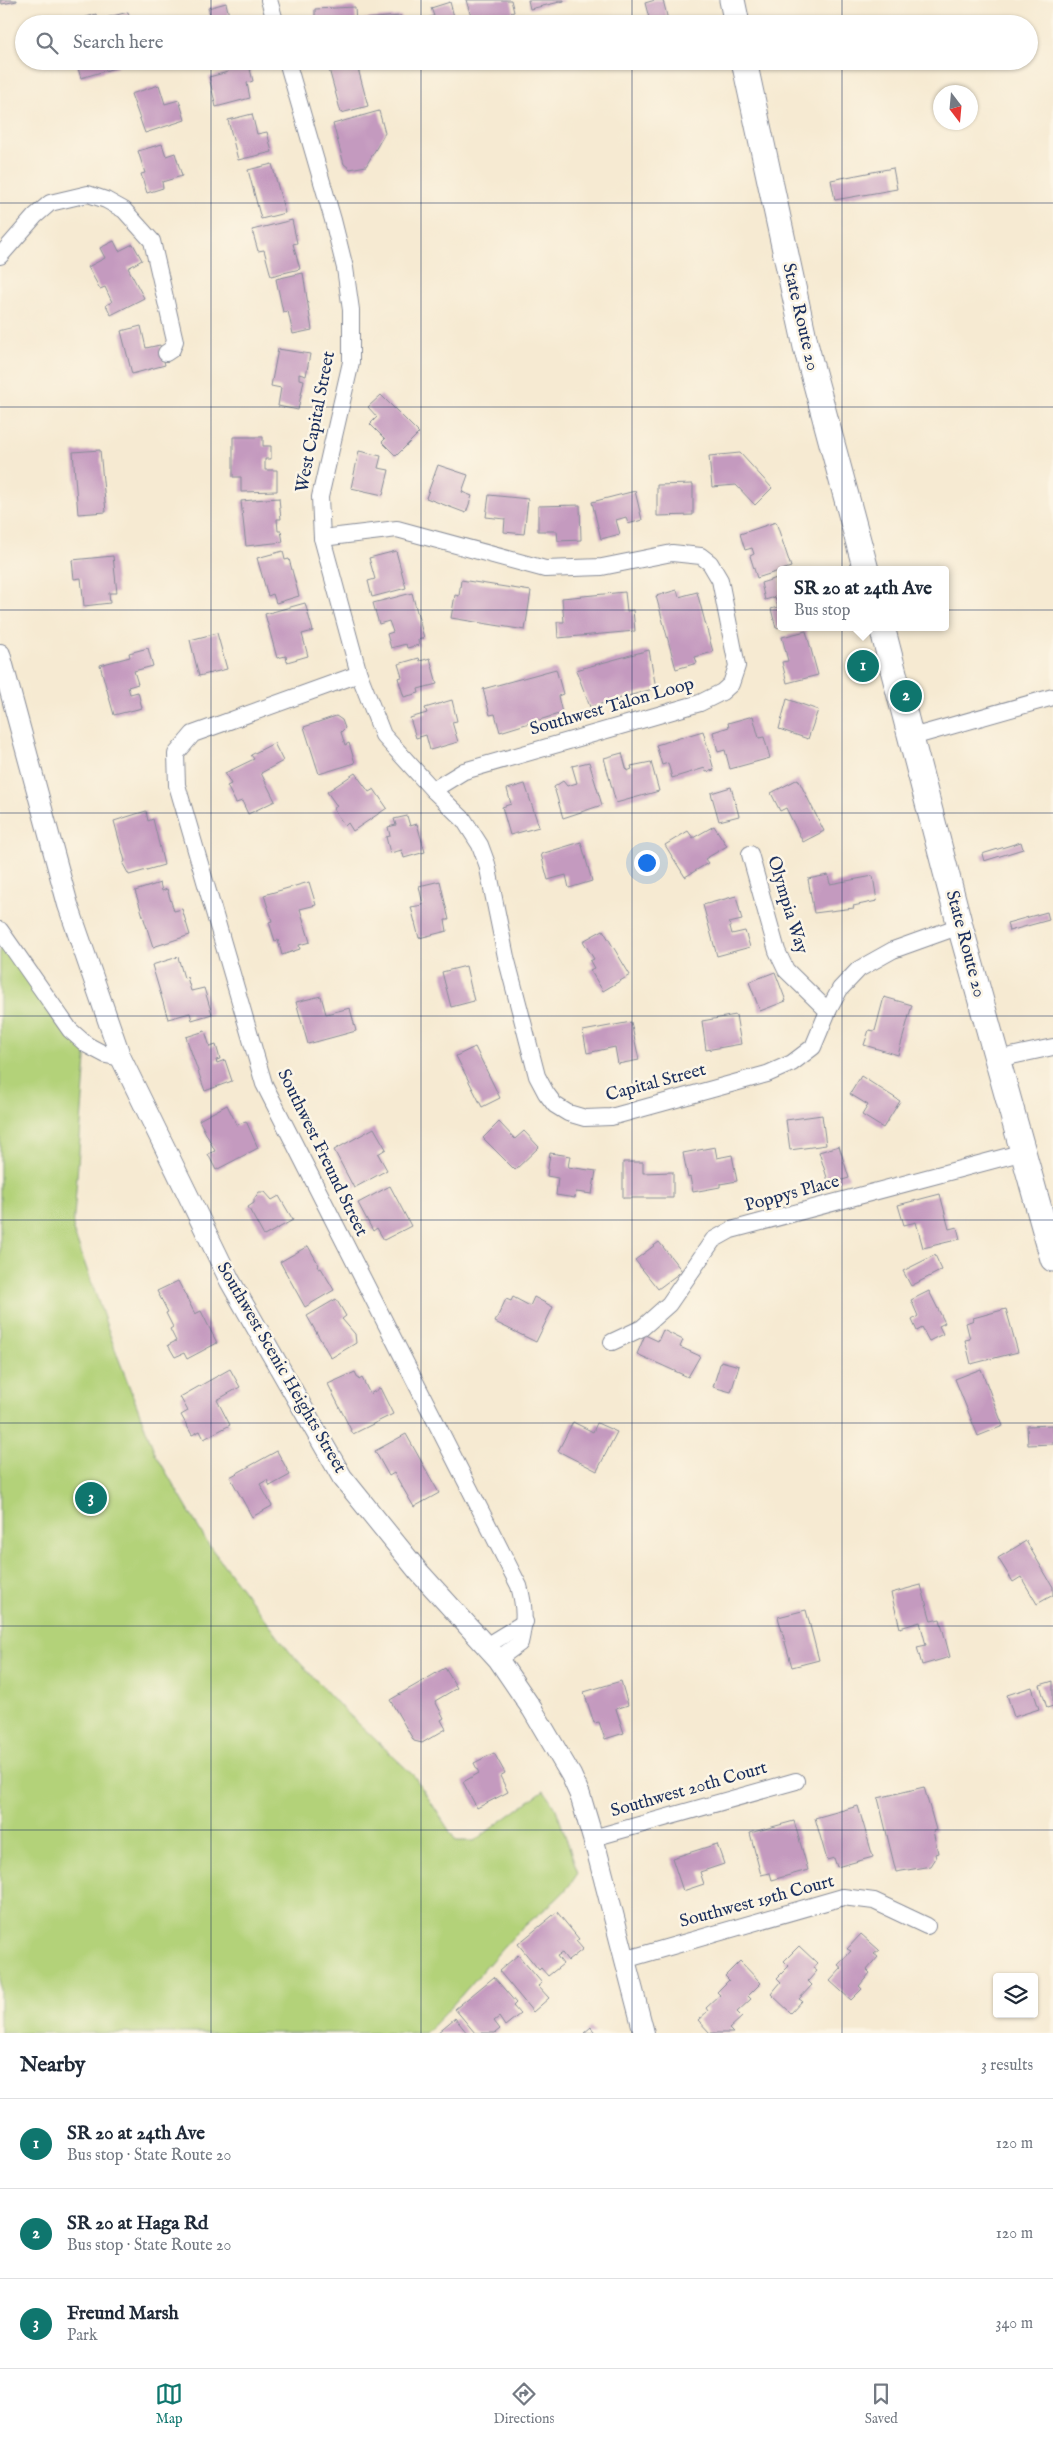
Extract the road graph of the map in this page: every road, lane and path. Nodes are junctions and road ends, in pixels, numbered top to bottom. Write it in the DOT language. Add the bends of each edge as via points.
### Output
graph roads {
  1 [pos="269,0"];
  2 [pos="732,0"];
  3 [pos="273,15"];
  4 [pos="735,15"];
  5 [pos="290,70"];
  6 [pos="746,70"];
  7 [pos="0,256"];
  8 [pos="166,353"];
  9 [pos="322,538"];
  10 [pos="865,566"];
  11 [pos="883,631"];
  12 [pos="0,654"];
  13 [pos="359,674"];
  14 [pos="1053,697"];
  15 [pos="912,737"];
  16 [pos="433,790"];
  17 [pos="750,854"];
  18 [pos="960,926"];
  19 [pos="0,930"];
  20 [pos="828,1011"];
  21 [pos="1053,1047"];
  22 [pos="121,1058"];
  23 [pos="997,1059"];
  24 [pos="1024,1152"];
  25 [pos="1051,1243"];
  26 [pos="612,1342"];
  27 [pos="492,1652"];
  28 [pos="796,1781"];
  29 [pos="593,1838"];
  30 [pos="927,1926"];
  31 [pos="624,1960"];
  32 [pos="644,2033"];
  1 -- 3 [label="street"];
  2 -- 4 [label="main road"];
  5 -- 9 [label="street, West Capital Street" via="345,268 351,310 351,362 320,497"];
  6 -- 10 [label="main road, State Route 20" via="806,347"];
  7 -- 8 [label="street" via="50,204 88,194 124,210 152,241 175,341"];
  9 -- 13 [label="street, West Capital Street"];
  9 -- 16 [label="street, Southwest Talon Loop" via="398,529 545,570 602,567 662,554 692,554 710,563 720,580 738,666 731,684 722,692 700,703 464,771"];
  11 -- 15 [label="main road, State Route 20"];
  12 -- 22 [label="street, Southwest Scenic Heights Street" via="68,905"];
  13 -- 16 [label="street, Capital Street" via="383,735"];
  13 -- 27 [label="street, Southwest Freund Street" via="193,734 176,754 177,785 264,1084 519,1586 525,1622"];
  14 -- 15 [label="street"];
  15 -- 18 [label="main road, State Route 20"];
  16 -- 20 [label="street, Capital Street" via="464,820 480,844 538,1076 555,1104 568,1114 585,1118 611,1117 767,1074 792,1063 813,1047"];
  17 -- 20 [label="street, Olympia Way" via="777,951 786,970"];
  18 -- 20 [label="street, Capital Street" via="873,959 840,989"];
  18 -- 23 [label="main road, State Route 20"];
  19 -- 22 [label="street" via="70,1030 87,1045 106,1055"];
  21 -- 23 [label="street"];
  22 -- 27 [label="street, Southwest Scenic Heights Street" via="230,1282 342,1477 418,1571"];
  23 -- 24 [label="main road, State Route 20"];
  24 -- 25 [label="main road, State Route 20"];
  24 -- 26 [label="street, Poppys Place" via="731,1230 713,1240 668,1304 642,1328"];
  27 -- 29 [label="street, Southwest Scenic Heights Street" via="532,1709 571,1775"];
  28 -- 29 [label="street, Southwest 20th Court"];
  29 -- 31 [label="street, Southwest Scenic Heights Street"];
  30 -- 31 [label="street, Southwest 19th Court" via="874,1901 843,1897"];
  31 -- 32 [label="street, Southwest Scenic Heights Street"];
}
